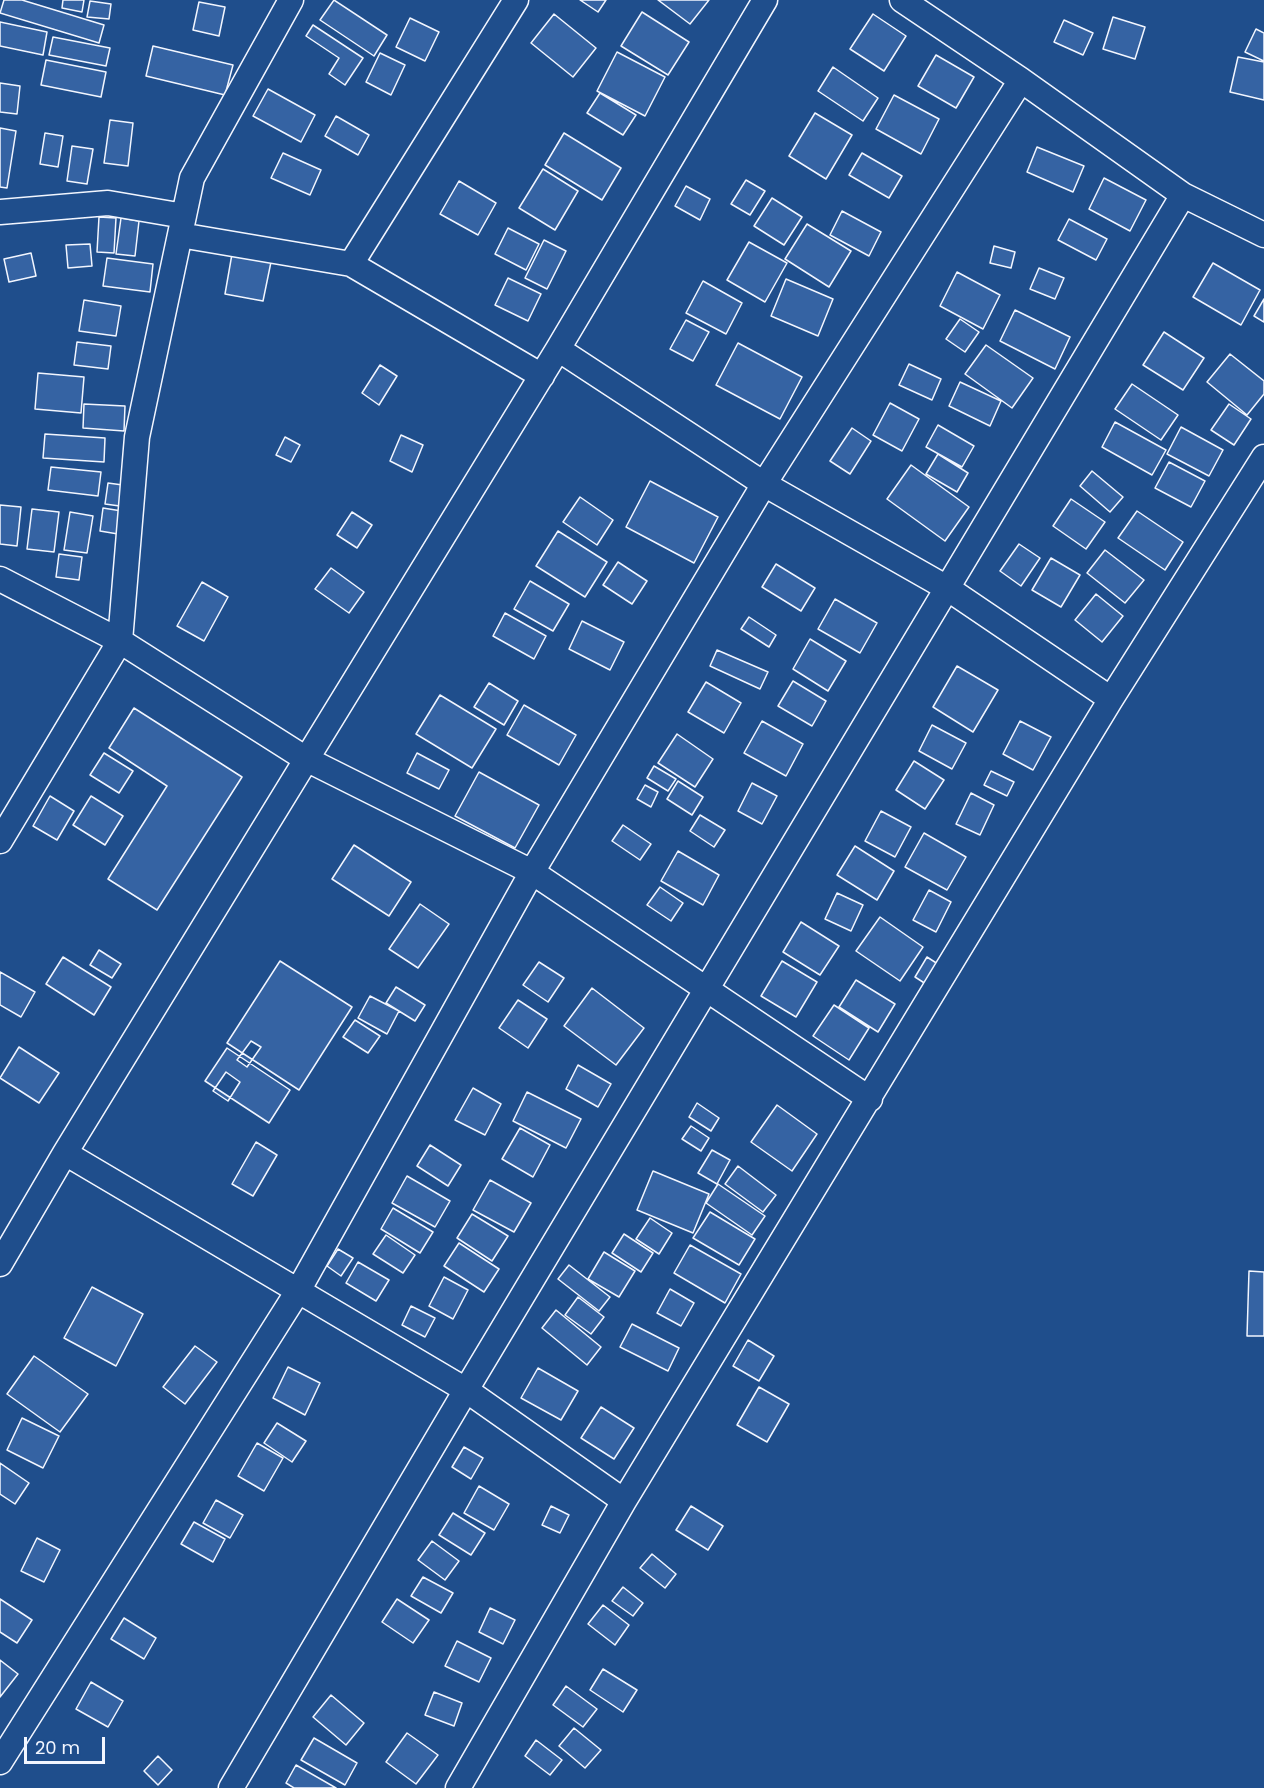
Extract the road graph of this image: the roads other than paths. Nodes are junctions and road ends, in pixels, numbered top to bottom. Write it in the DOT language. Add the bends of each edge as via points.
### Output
graph roads {
  1 [pos="291,0"];
  2 [pos="516,0"];
  3 [pos="765,0"];
  4 [pos="902,0"];
  5 [pos="1021,80"];
  6 [pos="1183,195"];
  7 [pos="0,212"];
  8 [pos="182,226"];
  9 [pos="1264,235"];
  10 [pos="351,264"];
  11 [pos="558,349"];
  12 [pos="542,376"];
  13 [pos="1264,457"];
  14 [pos="764,484"];
  15 [pos="0,579"];
  16 [pos="947,588"];
  17 [pos="120,641"];
  18 [pos="1111,699"];
  19 [pos="306,759"];
  20 [pos="0,841"];
  21 [pos="532,872"];
  22 [pos="707,988"];
  23 [pos="870,1099"];
  24 [pos="66,1153"];
  25 [pos="0,1264"];
  26 [pos="298,1291"];
  27 [pos="465,1389"];
  28 [pos="624,1501"];
  29 [pos="0,1762"];
  30 [pos="231,1788"];
  31 [pos="459,1788"];
  1 -- 8 [label="street" via="192,178"];
  2 -- 10 [label="street"];
  3 -- 11 [label="street"];
  4 -- 5 [label="street"];
  5 -- 6 [label="street"];
  5 -- 14 [label="street"];
  6 -- 9 [label="street"];
  6 -- 16 [label="street"];
  7 -- 8 [label="street" via="108,203"];
  8 -- 10 [label="street"];
  8 -- 17 [label="street" via="137,437"];
  10 -- 12 [label="street"];
  11 -- 12 [label="street"];
  11 -- 14 [label="street"];
  12 -- 19 [label="street"];
  13 -- 18 [label="street"];
  14 -- 16 [label="street"];
  14 -- 21 [label="street"];
  15 -- 17 [label="street"];
  16 -- 18 [label="street"];
  16 -- 22 [label="street"];
  17 -- 19 [label="street"];
  17 -- 20 [label="street"];
  18 -- 23 [label="street"];
  19 -- 21 [label="street"];
  19 -- 24 [label="street"];
  21 -- 22 [label="street"];
  21 -- 26 [label="street"];
  22 -- 23 [label="street"];
  22 -- 27 [label="street"];
  23 -- 28 [label="street"];
  24 -- 25 [label="street"];
  24 -- 26 [label="street"];
  26 -- 27 [label="street"];
  26 -- 29 [label="street"];
  27 -- 28 [label="street"];
  27 -- 30 [label="street"];
  28 -- 31 [label="street"];
}
